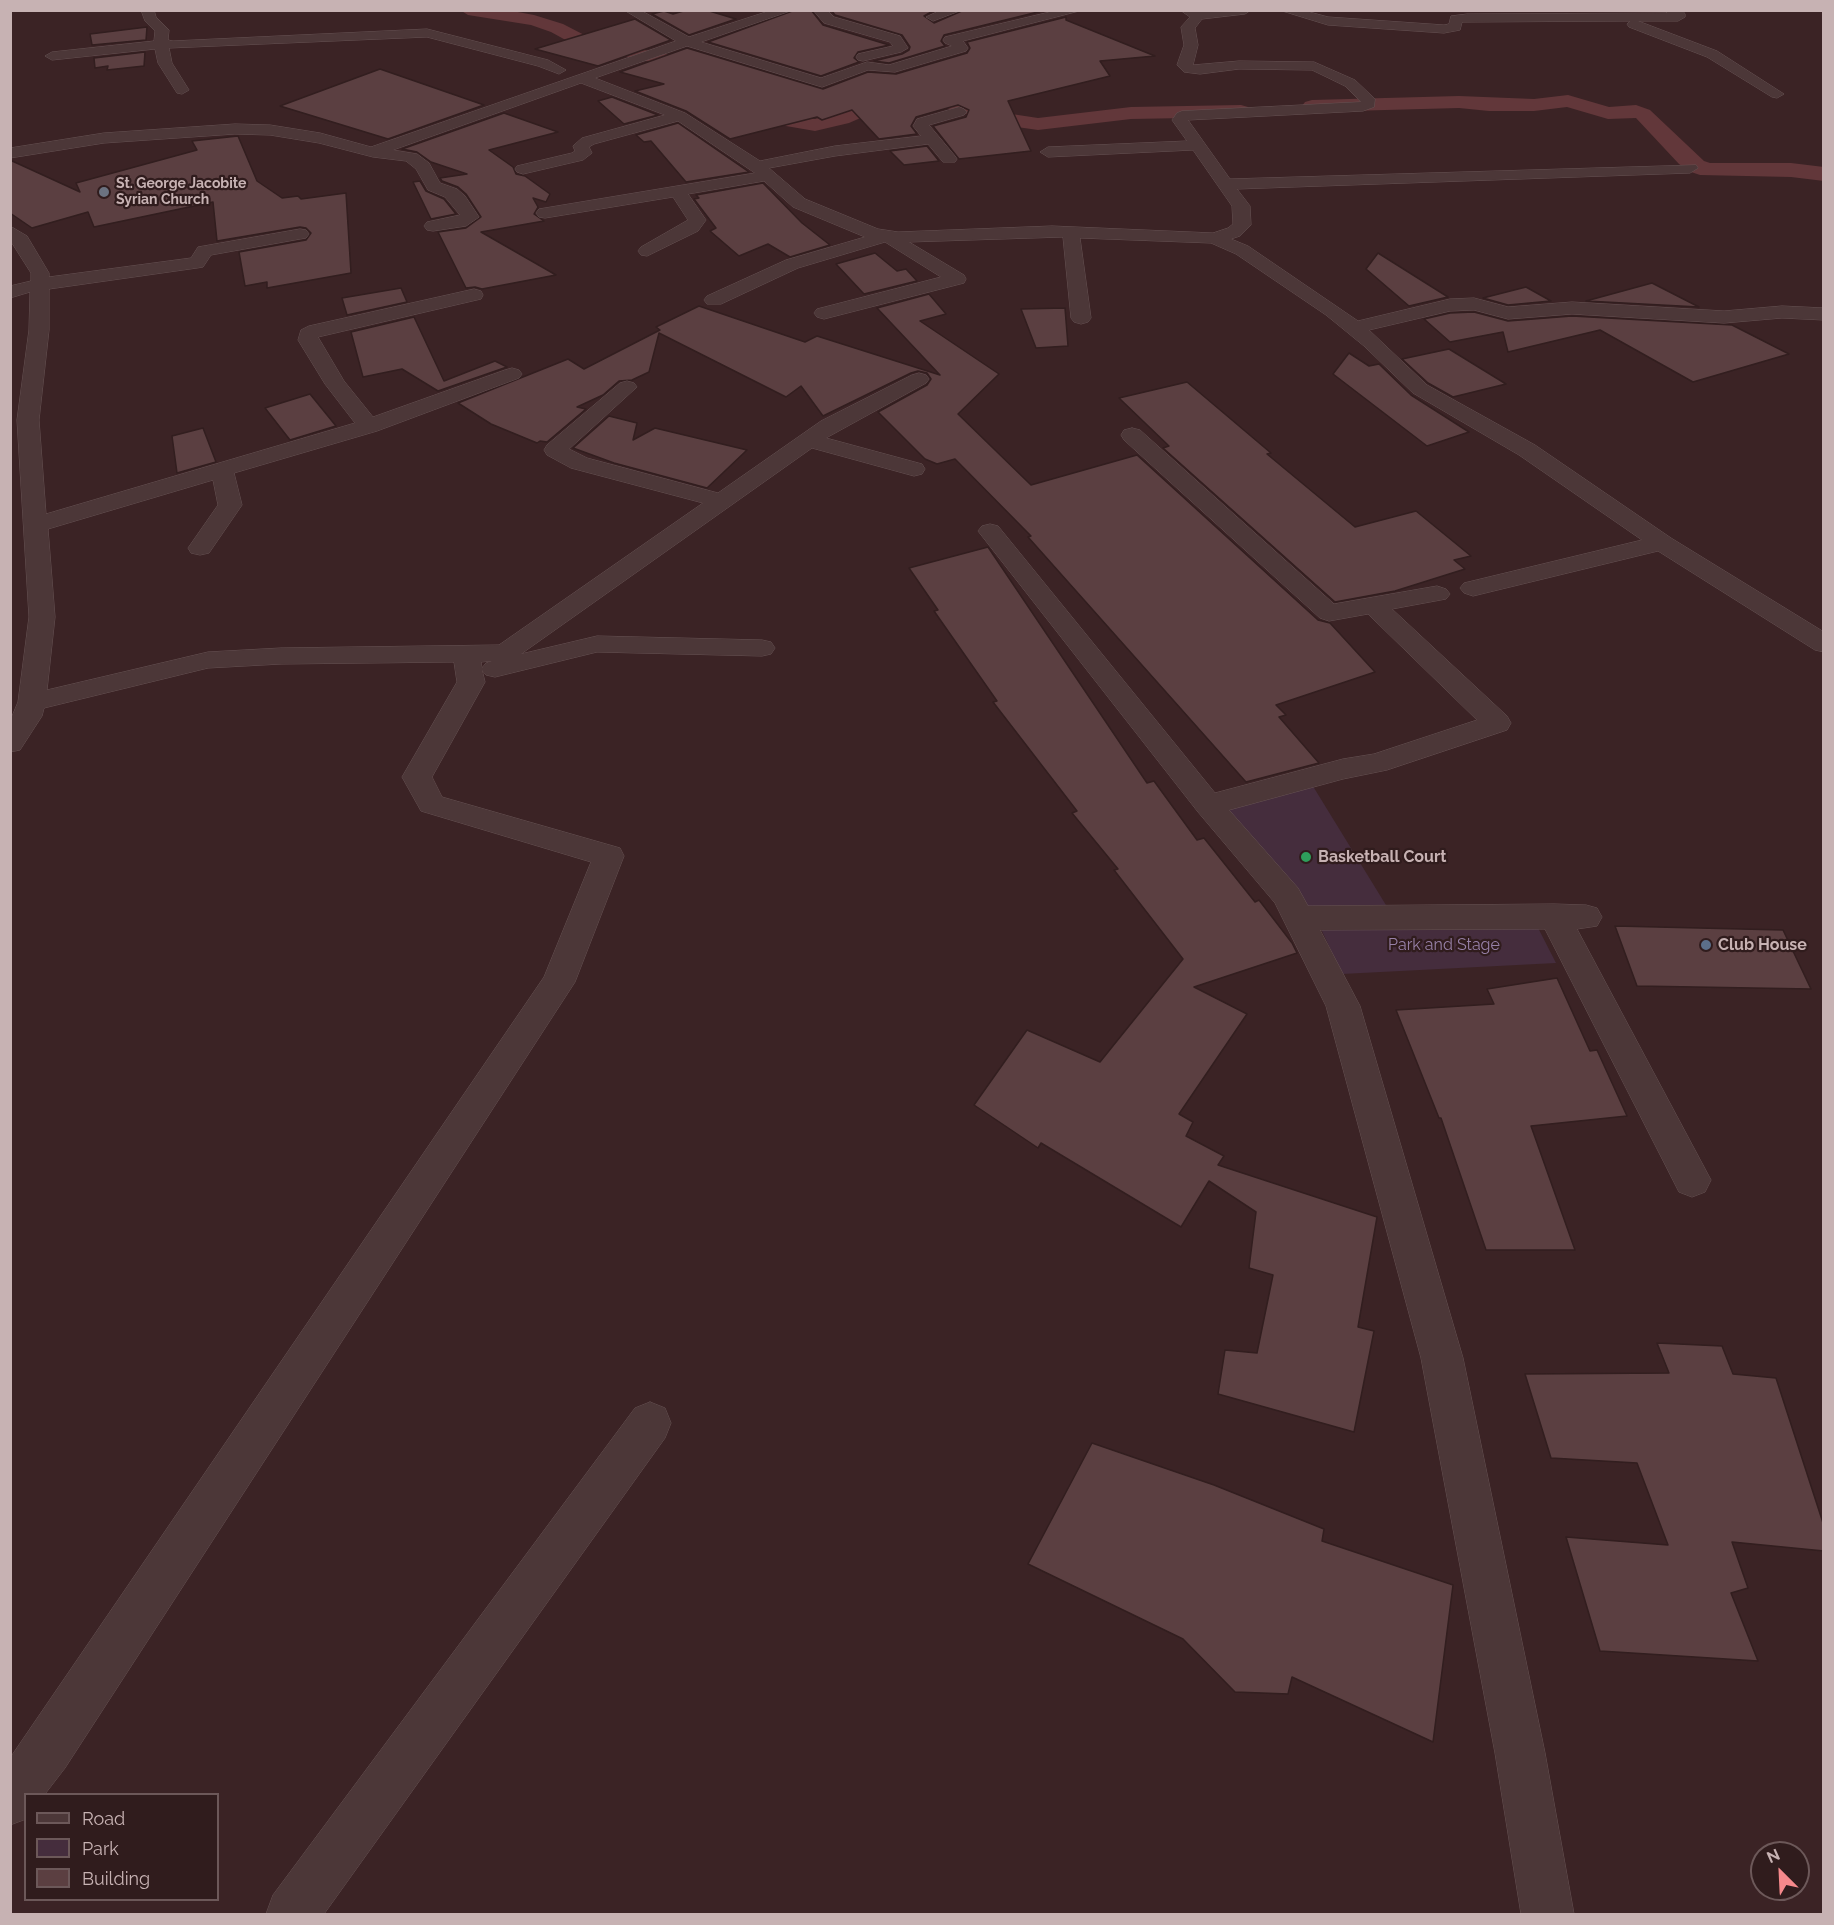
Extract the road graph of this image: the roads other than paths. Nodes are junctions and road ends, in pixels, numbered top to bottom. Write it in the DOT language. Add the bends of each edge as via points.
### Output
graph roads {
  1 [pos="147,10"];
  2 [pos="630,10"];
  3 [pos="787,10"];
  4 [pos="819,10"];
  5 [pos="956,10"];
  6 [pos="1007,10"];
  7 [pos="1077,10"];
  8 [pos="1245,10"];
  9 [pos="1285,10"];
  10 [pos="1671,10"];
  11 [pos="1192,13"];
  12 [pos="933,17"];
  13 [pos="1618,18"];
  14 [pos="1027,23"];
  15 [pos="688,42"];
  16 [pos="161,43"];
  17 [pos="52,56"];
  18 [pos="890,69"];
  19 [pos="559,70"];
  20 [pos="582,78"];
  21 [pos="182,90"];
  22 [pos="1777,94"];
  23 [pos="958,112"];
  24 [pos="680,116"];
  25 [pos="933,139"];
  26 [pos="1198,145"];
  27 [pos="374,152"];
  28 [pos="1048,152"];
  29 [pos="10,153"];
  30 [pos="949,159"];
  31 [pos="1690,168"];
  32 [pos="523,169"];
  33 [pos="762,171"];
  34 [pos="1226,184"];
  35 [pos="678,192"];
  36 [pos="545,213"];
  37 [pos="433,226"];
  38 [pos="10,231"];
  39 [pos="1071,232"];
  40 [pos="300,234"];
  41 [pos="888,236"];
  42 [pos="1214,238"];
  43 [pos="646,251"];
  44 [pos="41,284"];
  45 [pos="10,292"];
  46 [pos="474,295"];
  47 [pos="714,300"];
  48 [pos="824,312"];
  49 [pos="1824,314"];
  50 [pos="1081,318"];
  51 [pos="1354,328"];
  52 [pos="22,374"];
  53 [pos="512,374"];
  54 [pos="919,379"];
  55 [pos="627,387"];
  56 [pos="369,426"];
  57 [pos="1132,435"];
  58 [pos="809,440"];
  59 [pos="914,469"];
  60 [pos="222,471"];
  61 [pos="722,501"];
  62 [pos="35,525"];
  63 [pos="990,531"];
  64 [pos="1662,543"];
  65 [pos="200,548"];
  66 [pos="1473,588"];
  67 [pos="1437,594"];
  68 [pos="1374,606"];
  69 [pos="1824,644"];
  70 [pos="762,648"];
  71 [pos="468,664"];
  72 [pos="32,702"];
  73 [pos="10,743"];
  74 [pos="1208,805"];
  75 [pos="1298,918"];
  76 [pos="1692,1180"];
  77 [pos="650,1423"];
  78 [pos="10,1800"];
  79 [pos="292,1914"];
  80 [pos="1548,1914"];
  1 -- 16 [label="street" via="162,30"];
  2 -- 15 [label="street"];
  3 -- 15 [label="street"];
  4 -- 18 [label="street" via="829,20 898,41 901,48 858,58"];
  5 -- 12 [label="street"];
  6 -- 14 [label="street"];
  7 -- 14 [label="street"];
  8 -- 11 [label="street"];
  9 -- 13 [label="street" via="1328,21 1444,29 1455,27 1456,19 1467,18"];
  10 -- 13 [label="street" via="1678,17"];
  11 -- 26 [label="street" via="1188,27 1191,45 1184,65 1189,69 1314,66 1350,83 1369,103 1363,107 1182,116 1180,120"];
  13 -- 22 [label="street" via="1712,54"];
  14 -- 18 [label="street" via="950,40 961,48"];
  15 -- 18 [label="street" via="822,82 867,66"];
  15 -- 20 [label="street"];
  16 -- 17 [label="street"];
  16 -- 19 [label="street" via="427,33"];
  16 -- 21 [label="street" via="165,63"];
  20 -- 24 [label="street"];
  20 -- 27 [label="street"];
  23 -- 25 [label="street" via="922,122 921,126"];
  24 -- 32 [label="street" via="588,141 581,146 584,153 577,157"];
  24 -- 33 [label="street"];
  25 -- 30 [label="street"];
  25 -- 33 [label="street" via="835,151"];
  26 -- 28 [label="street"];
  26 -- 34 [label="street"];
  27 -- 29 [label="street" via="270,129 235,129 104,138"];
  27 -- 37 [label="street" via="411,157 423,166 434,186 459,200 470,218"];
  31 -- 34 [label="street"];
  33 -- 35 [label="street"];
  33 -- 41 [label="street" via="799,203"];
  34 -- 42 [label="street" via="1241,206 1242,225"];
  35 -- 36 [label="street"];
  35 -- 43 [label="street" via="697,220 692,227"];
  38 -- 44 [label="street" via="21,240 40,273"];
  39 -- 41 [label="street"];
  39 -- 42 [label="street"];
  39 -- 50 [label="street"];
  40 -- 44 [label="street" via="204,251 197,263"];
  41 -- 47 [label="street" via="792,264"];
  41 -- 48 [label="street" via="957,279"];
  42 -- 51 [label="street" via="1242,250"];
  44 -- 45 [label="street"];
  44 -- 52 [label="street"];
  46 -- 56 [label="street" via="308,334 335,384"];
  49 -- 51 [label="street" via="1782,312 1724,317 1572,308 1508,313 1466,304"];
  51 -- 64 [label="street" via="1420,389 1527,450"];
  52 -- 62 [label="street"];
  53 -- 56 [label="street"];
  54 -- 58 [label="street"];
  55 -- 61 [label="street" via="555,450 579,463"];
  56 -- 60 [label="street"];
  57 -- 68 [label="street" via="1329,614"];
  58 -- 59 [label="street"];
  58 -- 61 [label="street"];
  60 -- 62 [label="street"];
  60 -- 65 [label="street" via="231,505"];
  61 -- 71 [label="street" via="505,653"];
  62 -- 72 [label="street" via="42,617"];
  63 -- 74 [label="street"];
  64 -- 66 [label="street"];
  64 -- 69 [label="street"];
  67 -- 68 [label="street"];
  68 -- 74 [label="street" via="1497,723 1377,763"];
  70 -- 71 [label="street" via="597,644"];
  71 -- 72 [label="street" via="281,656 208,660"];
  71 -- 78 [label="street" via="471,682 417,777 431,804 609,856 558,982"];
  72 -- 73 [label="street" via="28,716"];
  74 -- 75 [label="street" via="1287,896"];
  75 -- 76 [label="street" via="1570,917"];
  75 -- 80 [label="street" via="1343,1006 1442,1358"];
  77 -- 79 [label="street"];
}
